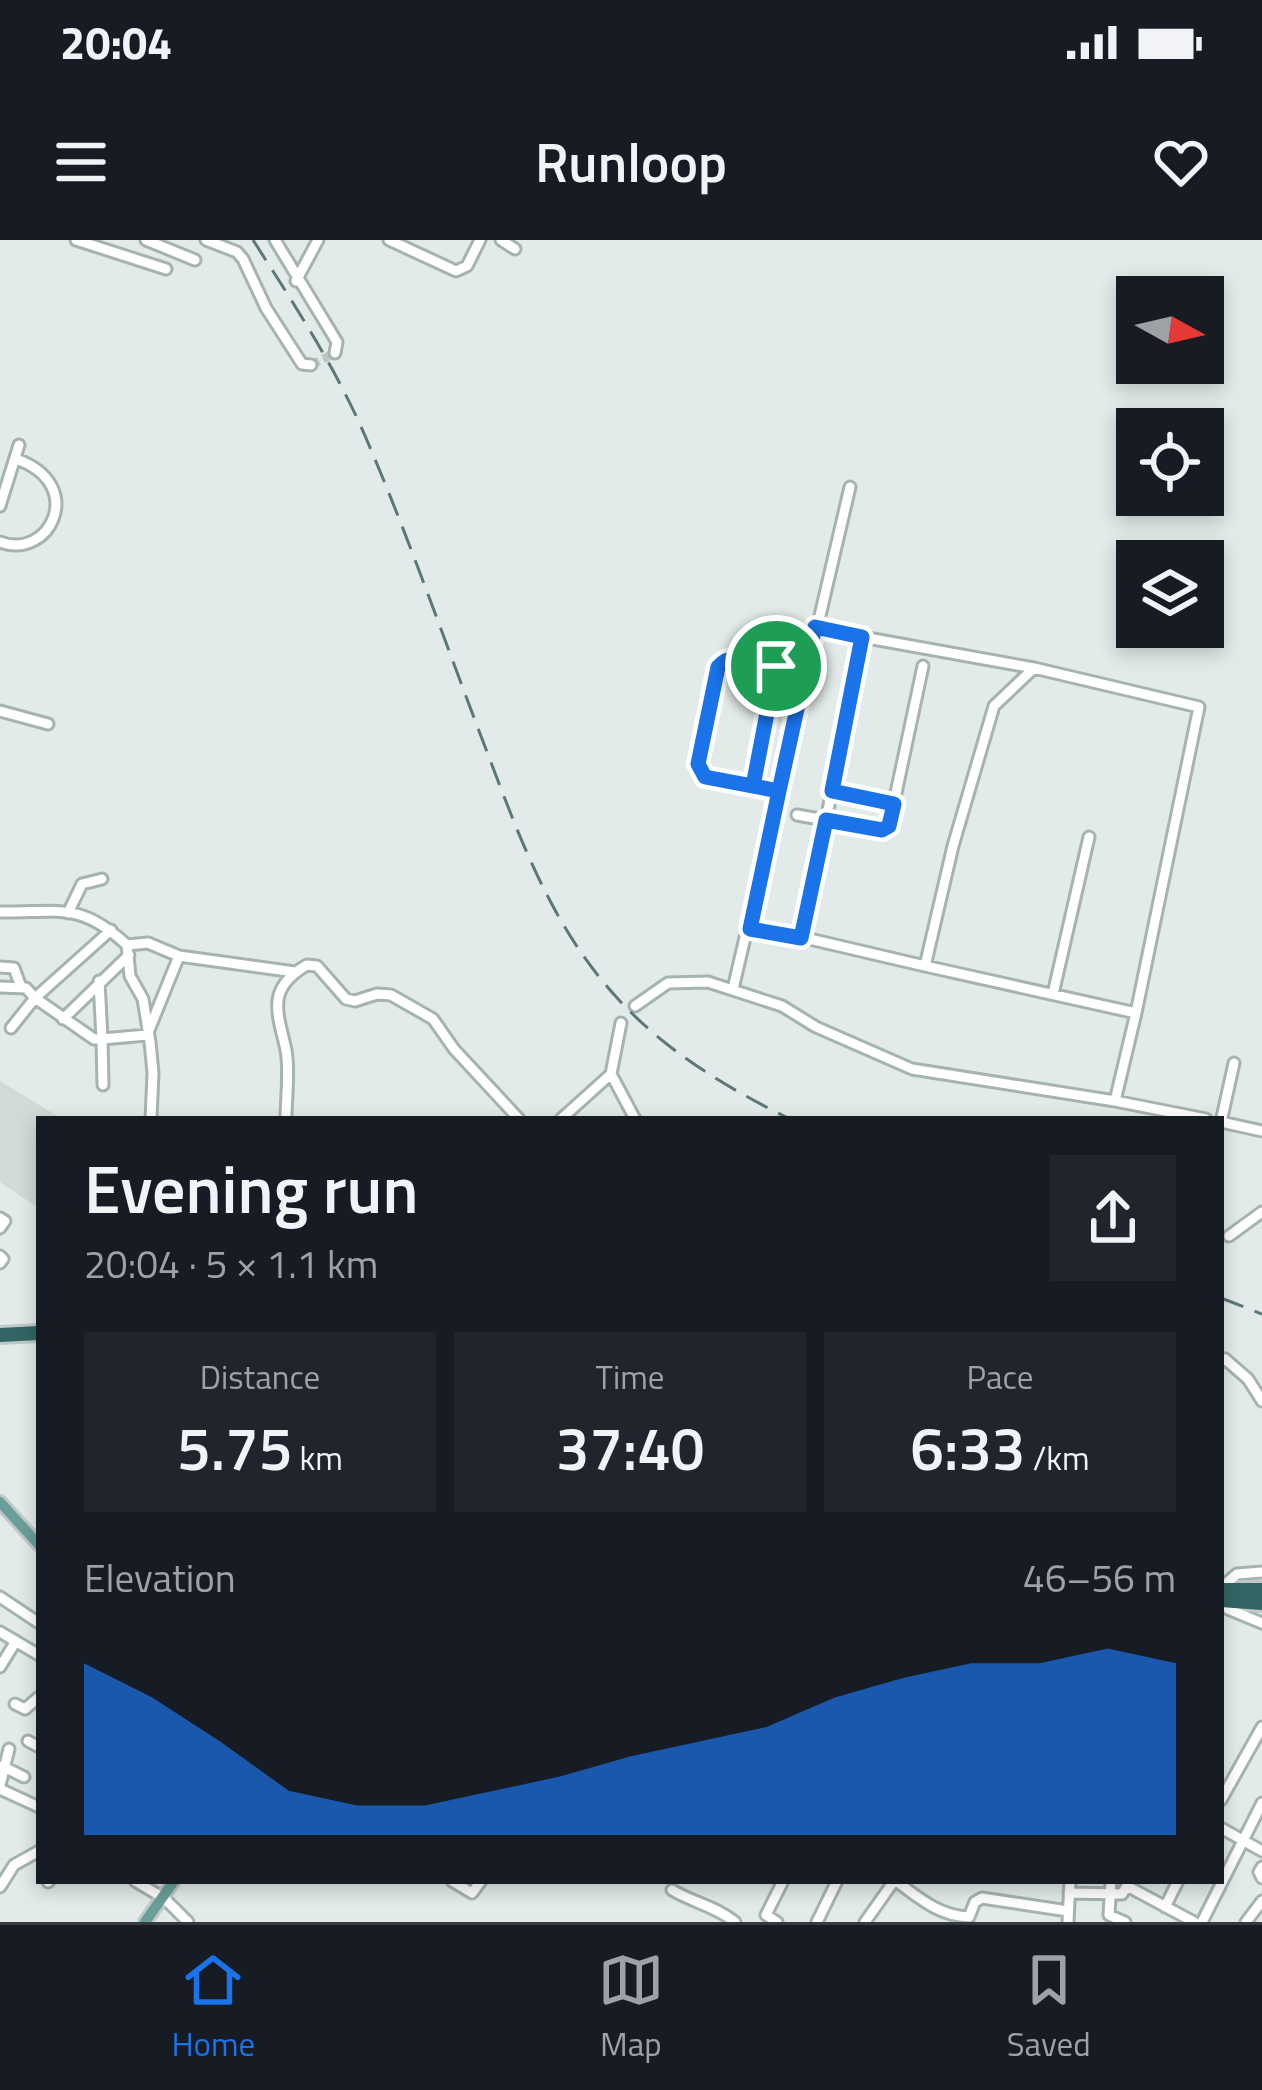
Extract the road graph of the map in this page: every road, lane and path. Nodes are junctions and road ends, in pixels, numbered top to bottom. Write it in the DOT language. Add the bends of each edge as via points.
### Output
graph roads {
  1 [pos="76,240"];
  2 [pos="146,240"];
  3 [pos="206,240"];
  4 [pos="274,240"];
  5 [pos="318,240"];
  6 [pos="389,240"];
  7 [pos="480,240"];
  8 [pos="501,240"];
  9 [pos="413,245"];
  10 [pos="515,249"];
  11 [pos="195,260"];
  12 [pos="166,269"];
  13 [pos="296,281"];
  14 [pos="334,352"];
  15 [pos="310,365"];
  16 [pos="20,445"];
  17 [pos="16,459"];
  18 [pos="850,487"];
  19 [pos="0,506"];
  20 [pos="0,542"];
  21 [pos="815,627"];
  22 [pos="784,629"];
  23 [pos="862,637"];
  24 [pos="776,666"];
  25 [pos="923,666"];
  26 [pos="1034,668"];
  27 [pos="0,711"];
  28 [pos="48,724"];
  29 [pos="753,786"];
  30 [pos="779,791"];
  31 [pos="832,791"];
  32 [pos="894,804"];
  33 [pos="797,815"];
  34 [pos="826,820"];
  35 [pos="1089,837"];
  36 [pos="102,879"];
  37 [pos="0,912"];
  38 [pos="68,913"];
  39 [pos="750,929"];
  40 [pos="111,930"];
  41 [pos="801,938"];
  42 [pos="128,950"];
  43 [pos="179,956"];
  44 [pos="925,966"];
  45 [pos="0,967"];
  46 [pos="295,972"];
  47 [pos="99,981"];
  48 [pos="0,987"];
  49 [pos="21,987"];
  50 [pos="733,989"];
  51 [pos="1053,994"];
  52 [pos="35,998"];
  53 [pos="635,1006"];
  54 [pos="1136,1013"];
  55 [pos="63,1019"];
  56 [pos="621,1023"];
  57 [pos="10,1028"];
  58 [pos="146,1035"];
  59 [pos="102,1039"];
  60 [pos="1234,1063"];
  61 [pos="611,1075"];
  62 [pos="103,1085"];
  63 [pos="1115,1101"];
  64 [pos="151,1116"];
  65 [pos="286,1116"];
  66 [pos="516,1116"];
  67 [pos="564,1116"];
  68 [pos="633,1116"];
  69 [pos="1191,1116"];
  70 [pos="1222,1116"];
  71 [pos="1224,1123"];
  72 [pos="1262,1132"];
  73 [pos="1262,1212"];
  74 [pos="0,1218"];
  75 [pos="0,1228"];
  76 [pos="1229,1236"];
  77 [pos="36,1329"];
  78 [pos="0,1331"];
  79 [pos="1224,1360"];
  80 [pos="1262,1401"];
  81 [pos="0,1502"];
  82 [pos="36,1542"];
  83 [pos="1262,1571"];
  84 [pos="1262,1590"];
  85 [pos="1224,1591"];
  86 [pos="1224,1594"];
  87 [pos="1224,1594"];
  88 [pos="0,1597"];
  89 [pos="1224,1599"];
  90 [pos="1262,1603"];
  91 [pos="36,1621"];
  92 [pos="1262,1623"];
  93 [pos="0,1632"];
  94 [pos="16,1641"];
  95 [pos="36,1653"];
  96 [pos="0,1667"];
  97 [pos="36,1699"];
  98 [pos="15,1705"];
  99 [pos="1262,1726"];
  100 [pos="28,1741"];
  101 [pos="36,1745"];
  102 [pos="9,1749"];
  103 [pos="2,1766"];
  104 [pos="24,1777"];
  105 [pos="0,1787"];
  106 [pos="1224,1794"];
  107 [pos="1262,1803"];
  108 [pos="36,1806"];
  109 [pos="1224,1830"];
  110 [pos="1242,1840"];
  111 [pos="1262,1851"];
  112 [pos="36,1853"];
  113 [pos="0,1858"];
  114 [pos="14,1865"];
  115 [pos="1262,1867"];
  116 [pos="1224,1874"];
  117 [pos="1262,1878"];
  118 [pos="139,1884"];
  119 [pos="174,1884"];
  120 [pos="782,1884"];
  121 [pos="835,1884"];
  122 [pos="889,1884"];
  123 [pos="893,1884"];
  124 [pos="1111,1884"];
  125 [pos="1128,1884"];
  126 [pos="1177,1884"];
  127 [pos="1218,1884"];
  128 [pos="0,1887"];
  129 [pos="1070,1887"];
  130 [pos="672,1890"];
  131 [pos="1112,1894"];
  132 [pos="163,1898"];
  133 [pos="1262,1901"];
  134 [pos="1167,1908"];
  135 [pos="938,1911"];
  136 [pos="1068,1917"];
  137 [pos="958,1919"];
  138 [pos="147,1922"];
  139 [pos="188,1922"];
  140 [pos="735,1922"];
  141 [pos="777,1922"];
  142 [pos="817,1922"];
  143 [pos="865,1922"];
  144 [pos="930,1922"];
  145 [pos="1124,1922"];
  146 [pos="1163,1922"];
  147 [pos="1198,1922"];
  148 [pos="1246,1922"];
  1 -- 12 [label="street"];
  2 -- 11 [label="street"];
  3 -- 15 [label="street" via="244,259 266,308"];
  4 -- 13 [label="street"];
  5 -- 13 [label="street"];
  6 -- 9 [label="street"];
  7 -- 9 [label="street" via="456,271"];
  8 -- 10 [label="street"];
  13 -- 14 [label="street" via="337,342"];
  16 -- 17 [label="street"];
  17 -- 19 [label="street"];
  17 -- 20 [label="street" via="39,467 57,509 31,542"];
  18 -- 21 [label="street"];
  21 -- 23 [label="street"];
  21 -- 30 [label="street"];
  22 -- 24 [label="street"];
  23 -- 26 [label="street"];
  23 -- 31 [label="street"];
  24 -- 29 [label="street"];
  24 -- 29 [label="street" via="723,660 698,764 705,777"];
  25 -- 32 [label="street"];
  26 -- 44 [label="street" via="994,706"];
  26 -- 54 [label="street" via="1199,706"];
  27 -- 28 [label="street"];
  29 -- 30 [label="street"];
  30 -- 39 [label="street"];
  31 -- 32 [label="street"];
  31 -- 34 [label="street"];
  32 -- 34 [label="street" via="882,830"];
  33 -- 34 [label="street"];
  34 -- 41 [label="street"];
  35 -- 51 [label="street"];
  36 -- 38 [label="street" via="82,884"];
  37 -- 38 [label="street"];
  38 -- 40 [label="street" via="93,916"];
  39 -- 41 [label="street"];
  39 -- 50 [label="street"];
  40 -- 42 [label="street"];
  40 -- 52 [label="street"];
  41 -- 44 [label="street"];
  42 -- 43 [label="street" via="148,943"];
  42 -- 47 [label="street"];
  42 -- 58 [label="street"];
  43 -- 46 [label="street"];
  43 -- 58 [label="street"];
  44 -- 51 [label="street"];
  45 -- 49 [label="street" via="14,968"];
  46 -- 65 [label="street" via="275,1009 286,1051"];
  46 -- 66 [label="street" via="317,966 346,999 377,994 406,1001 433,1019"];
  47 -- 55 [label="street"];
  47 -- 59 [label="street"];
  48 -- 49 [label="street"];
  49 -- 52 [label="street"];
  50 -- 53 [label="street" via="683,980"];
  50 -- 63 [label="street" via="912,1069"];
  51 -- 54 [label="street"];
  52 -- 55 [label="street"];
  52 -- 57 [label="street"];
  54 -- 63 [label="street"];
  55 -- 59 [label="street"];
  56 -- 61 [label="street"];
  58 -- 59 [label="street"];
  58 -- 64 [label="street"];
  59 -- 62 [label="street"];
  60 -- 70 [label="street"];
  61 -- 67 [label="street"];
  61 -- 68 [label="street"];
  63 -- 69 [label="street"];
  71 -- 72 [label="street"];
  73 -- 76 [label="street"];
  74 -- 75 [label="street"];
  77 -- 78 [label="highway"];
  79 -- 80 [label="street"];
  81 -- 82 [label="main road"];
  83 -- 85 [label="street" via="1237,1574"];
  84 -- 86 [label="highway"];
  87 -- 90 [label="highway"];
  88 -- 91 [label="street"];
  89 -- 92 [label="street" via="1238,1616"];
  93 -- 94 [label="street"];
  94 -- 95 [label="street"];
  94 -- 96 [label="street"];
  97 -- 98 [label="street" via="25,1709"];
  99 -- 106 [label="street"];
  100 -- 101 [label="street"];
  102 -- 103 [label="street"];
  103 -- 104 [label="street"];
  103 -- 105 [label="street"];
  105 -- 108 [label="street"];
  107 -- 110 [label="street"];
  109 -- 110 [label="street"];
  110 -- 111 [label="street"];
  110 -- 116 [label="street"];
  112 -- 114 [label="street"];
  113 -- 114 [label="street"];
  114 -- 128 [label="street"];
  115 -- 117 [label="street"];
  118 -- 132 [label="street"];
  119 -- 132 [label="main road"];
  120 -- 141 [label="street" via="766,1915"];
  121 -- 142 [label="street"];
  122 -- 143 [label="street"];
  123 -- 135 [label="street"];
  124 -- 131 [label="street"];
  125 -- 131 [label="street"];
  125 -- 134 [label="street"];
  126 -- 134 [label="street"];
  127 -- 147 [label="street"];
  129 -- 131 [label="street"];
  129 -- 136 [label="street"];
  130 -- 140 [label="street"];
  131 -- 145 [label="street" via="1109,1915"];
  132 -- 138 [label="main road"];
  132 -- 139 [label="street"];
  133 -- 148 [label="street"];
  134 -- 146 [label="street"];
  134 -- 147 [label="street"];
  135 -- 137 [label="street"];
  135 -- 144 [label="street"];
  136 -- 137 [label="street" via="982,1898"];
}
